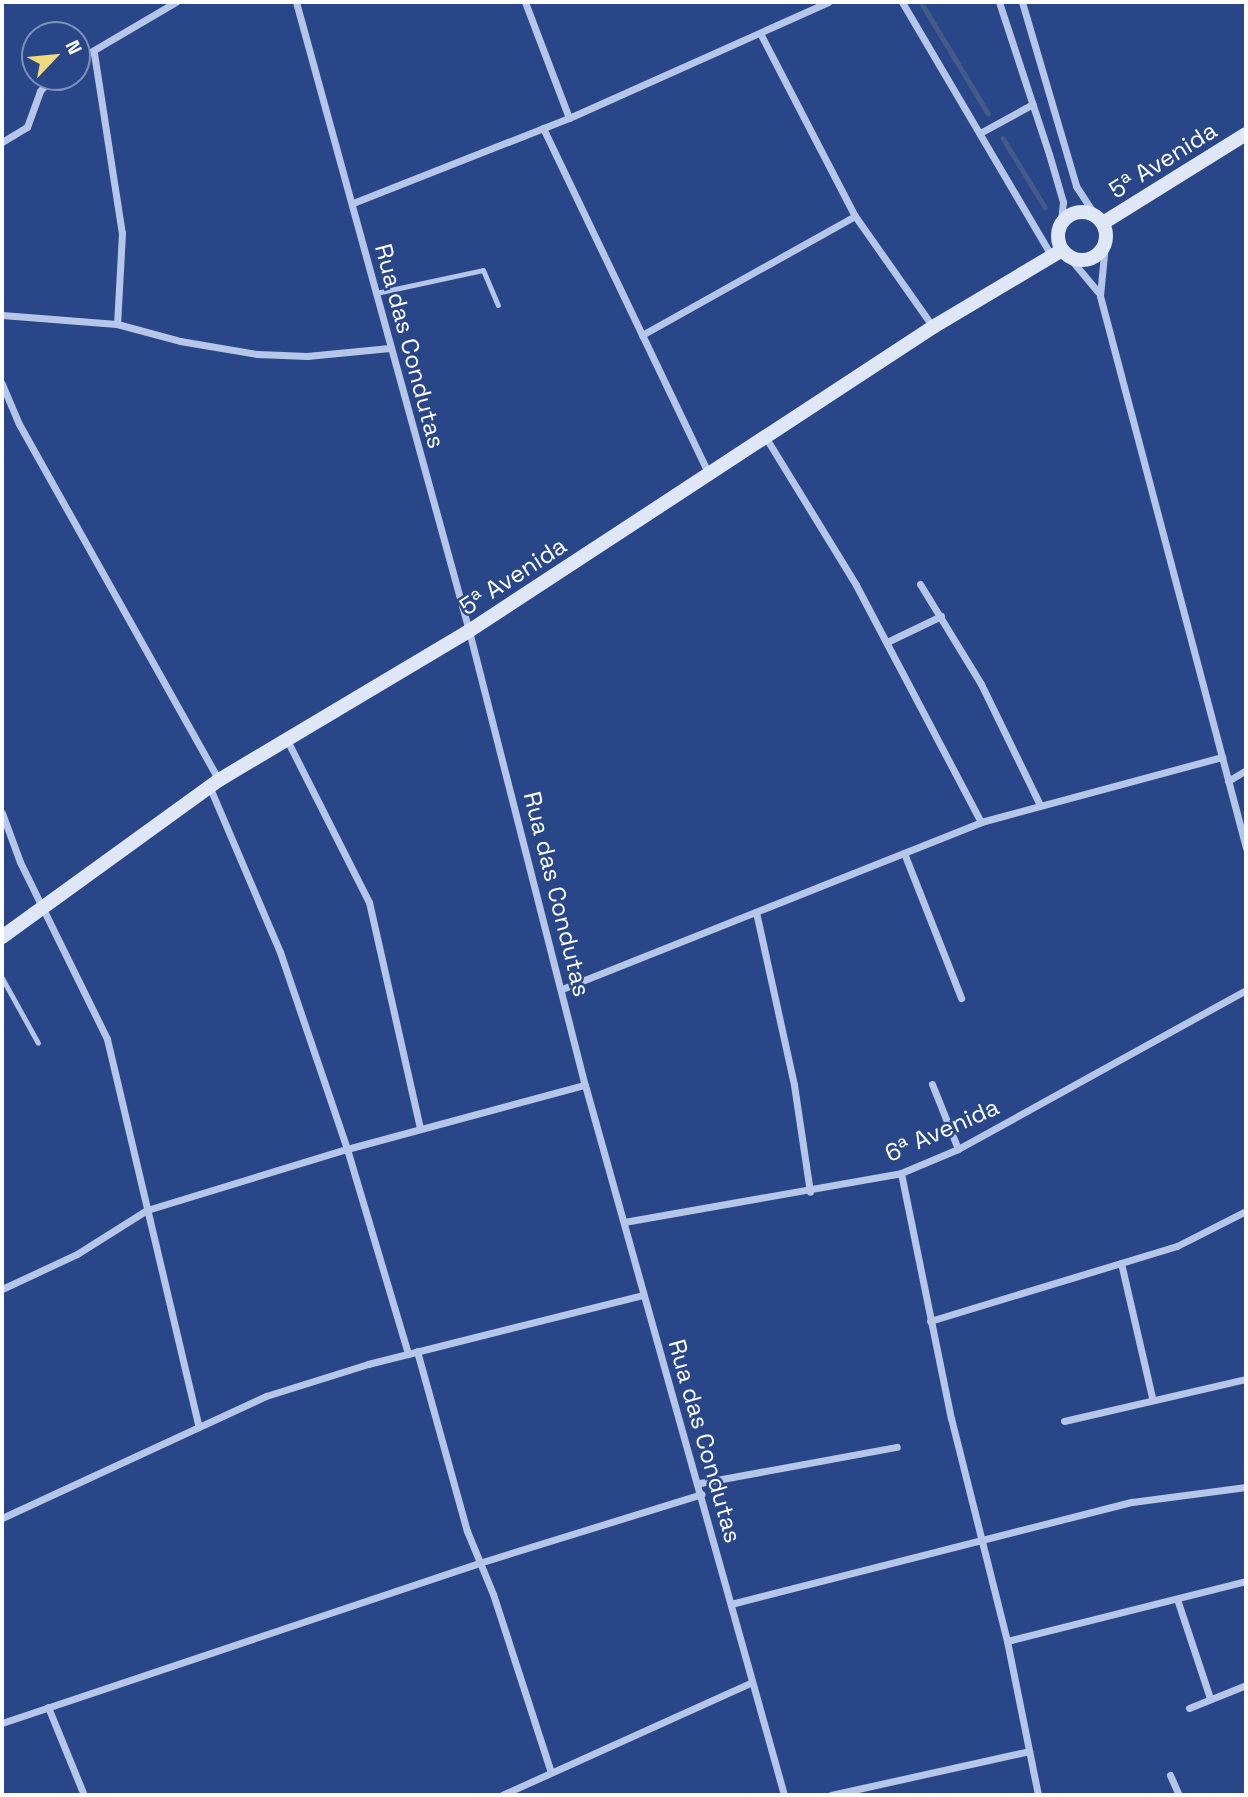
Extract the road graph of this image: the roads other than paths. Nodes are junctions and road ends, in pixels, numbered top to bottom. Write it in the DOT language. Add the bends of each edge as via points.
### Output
graph roads {
  1 [pos="176,2"];
  2 [pos="296,2"];
  3 [pos="525,2"];
  4 [pos="828,2"];
  5 [pos="902,2"];
  6 [pos="999,2"];
  7 [pos="1022,2"];
  8 [pos="760,33"];
  9 [pos="94,52"];
  10 [pos="91,53"];
  11 [pos="40,91"];
  12 [pos="1033,104"];
  13 [pos="569,118"];
  14 [pos="543,128"];
  15 [pos="980,133"];
  16 [pos="1246,134"];
  17 [pos="2,142"];
  18 [pos="353,203"];
  19 [pos="855,216"];
  20 [pos="1099,219"];
  21 [pos="1061,222"];
  22 [pos="1105,244"];
  23 [pos="1060,254"];
  24 [pos="376,293"];
  25 [pos="1100,296"];
  26 [pos="498,305"];
  27 [pos="2,316"];
  28 [pos="117,324"];
  29 [pos="933,327"];
  30 [pos="642,335"];
  31 [pos="390,348"];
  32 [pos="2,384"];
  33 [pos="766,438"];
  34 [pos="709,476"];
  35 [pos="920,584"];
  36 [pos="941,616"];
  37 [pos="468,631"];
  38 [pos="887,642"];
  39 [pos="287,740"];
  40 [pos="1222,757"];
  41 [pos="1246,770"];
  42 [pos="1228,781"];
  43 [pos="214,784"];
  44 [pos="1039,803"];
  45 [pos="2,813"];
  46 [pos="981,822"];
  47 [pos="1246,844"];
  48 [pos="904,853"];
  49 [pos="41,906"];
  50 [pos="756,912"];
  51 [pos="2,937"];
  52 [pos="2,978"];
  53 [pos="562,989"];
  54 [pos="1246,990"];
  55 [pos="961,998"];
  56 [pos="37,1044"];
  57 [pos="932,1084"];
  58 [pos="584,1085"];
  59 [pos="420,1128"];
  60 [pos="347,1149"];
  61 [pos="958,1149"];
  62 [pos="901,1173"];
  63 [pos="810,1192"];
  64 [pos="147,1210"];
  65 [pos="1246,1211"];
  66 [pos="624,1222"];
  67 [pos="1121,1263"];
  68 [pos="2,1289"];
  69 [pos="642,1296"];
  70 [pos="930,1321"];
  71 [pos="417,1351"];
  72 [pos="408,1354"];
  73 [pos="1246,1379"];
  74 [pos="1152,1397"];
  75 [pos="1064,1420"];
  76 [pos="198,1424"];
  77 [pos="897,1447"];
  78 [pos="700,1483"];
  79 [pos="1246,1487"];
  80 [pos="702,1494"];
  81 [pos="2,1518"];
  82 [pos="979,1539"];
  83 [pos="479,1563"];
  84 [pos="1246,1581"];
  85 [pos="1177,1599"];
  86 [pos="731,1604"];
  87 [pos="1007,1641"];
  88 [pos="750,1683"];
  89 [pos="1246,1685"];
  90 [pos="1210,1698"];
  91 [pos="48,1707"];
  92 [pos="1189,1708"];
  93 [pos="2,1723"];
  94 [pos="1029,1751"];
  95 [pos="551,1772"];
  96 [pos="1170,1775"];
  97 [pos="84,1795"];
  98 [pos="502,1795"];
  99 [pos="784,1795"];
  100 [pos="831,1795"];
  101 [pos="1038,1795"];
  102 [pos="1180,1795"];
  1 -- 9 [label="street"];
  2 -- 18 [label="street, Rua das Condutas"];
  3 -- 13 [label="street"];
  4 -- 8 [label="street"];
  5 -- 15 [label="street"];
  6 -- 12 [label="street"];
  7 -- 20 [label="street" via="1076,186"];
  8 -- 13 [label="street"];
  8 -- 19 [label="street"];
  9 -- 10 [label="street"];
  9 -- 28 [label="street" via="122,233"];
  11 -- 17 [label="street" via="27,127"];
  12 -- 15 [label="street"];
  12 -- 21 [label="street" via="1063,202"];
  13 -- 14 [label="street"];
  14 -- 18 [label="street"];
  14 -- 30 [label="street"];
  15 -- 23 [label="street"];
  16 -- 20 [label="street, 5ª Avenida"];
  18 -- 24 [label="street, Rua das Condutas"];
  19 -- 29 [label="street"];
  19 -- 30 [label="street"];
  20 -- 21 [label="street" via="1073,212"];
  20 -- 22 [label="street"];
  21 -- 23 [label="street" via="1057,236"];
  22 -- 23 [label="street" via="1089,259"];
  22 -- 25 [label="street"];
  23 -- 25 [label="street"];
  23 -- 29 [label="street, 5ª Avenida"];
  24 -- 26 [label="lane" via="483,270"];
  24 -- 31 [label="street, Rua das Condutas"];
  25 -- 40 [label="street"];
  27 -- 28 [label="street"];
  28 -- 31 [label="street" via="257,354 307,356"];
  29 -- 33 [label="street, 5ª Avenida"];
  30 -- 34 [label="street"];
  31 -- 37 [label="street, Rua das Condutas"];
  32 -- 43 [label="street" via="19,424"];
  33 -- 34 [label="street, 5ª Avenida"];
  33 -- 38 [label="street"];
  34 -- 37 [label="street, 5ª Avenida"];
  35 -- 36 [label="street"];
  36 -- 38 [label="street"];
  36 -- 44 [label="street" via="981,684"];
  37 -- 39 [label="street, 5ª Avenida"];
  37 -- 53 [label="street, Rua das Condutas"];
  38 -- 46 [label="street"];
  39 -- 43 [label="street, 5ª Avenida"];
  39 -- 59 [label="street" via="369,902"];
  40 -- 42 [label="street"];
  40 -- 44 [label="street"];
  41 -- 42 [label="street"];
  42 -- 47 [label="street"];
  43 -- 49 [label="street, 5ª Avenida"];
  43 -- 60 [label="street" via="266,915"];
  44 -- 46 [label="street"];
  45 -- 49 [label="street"];
  46 -- 48 [label="street"];
  48 -- 50 [label="street"];
  48 -- 55 [label="street"];
  49 -- 51 [label="street, 5ª Avenida"];
  49 -- 64 [label="street" via="107,1039"];
  50 -- 53 [label="street"];
  50 -- 63 [label="street" via="794,1085"];
  52 -- 56 [label="lane"];
  53 -- 58 [label="street, Rua das Condutas"];
  54 -- 61 [label="street, 6ª Avenida"];
  57 -- 61 [label="street"];
  58 -- 59 [label="street"];
  58 -- 66 [label="street, Rua das Condutas"];
  59 -- 60 [label="street"];
  60 -- 64 [label="street"];
  60 -- 72 [label="street"];
  61 -- 62 [label="street, 6ª Avenida"];
  62 -- 63 [label="street, 6ª Avenida"];
  62 -- 70 [label="street"];
  63 -- 66 [label="street, 6ª Avenida"];
  64 -- 68 [label="street" via="77,1254"];
  64 -- 76 [label="street"];
  65 -- 67 [label="street" via="1177,1246"];
  66 -- 69 [label="street, Rua das Condutas"];
  67 -- 70 [label="street"];
  67 -- 74 [label="street"];
  69 -- 71 [label="street"];
  69 -- 78 [label="street, Rua das Condutas"];
  70 -- 82 [label="street"];
  71 -- 72 [label="street"];
  71 -- 83 [label="street"];
  72 -- 76 [label="street" via="266,1396"];
  73 -- 74 [label="street"];
  74 -- 75 [label="street"];
  76 -- 81 [label="street"];
  77 -- 78 [label="street"];
  78 -- 80 [label="street, Rua das Condutas"];
  79 -- 82 [label="street" via="1132,1502"];
  80 -- 83 [label="street"];
  80 -- 86 [label="street, Rua das Condutas"];
  82 -- 86 [label="street"];
  82 -- 87 [label="street"];
  83 -- 91 [label="street"];
  83 -- 95 [label="street"];
  84 -- 85 [label="street"];
  85 -- 87 [label="street"];
  85 -- 90 [label="street"];
  86 -- 88 [label="street, Rua das Condutas"];
  87 -- 94 [label="street"];
  88 -- 95 [label="street"];
  88 -- 99 [label="street, Rua das Condutas"];
  89 -- 90 [label="street"];
  90 -- 92 [label="street"];
  91 -- 93 [label="street"];
  91 -- 97 [label="street"];
  94 -- 100 [label="street"];
  94 -- 101 [label="street"];
  95 -- 98 [label="street"];
  96 -- 102 [label="street"];
}
